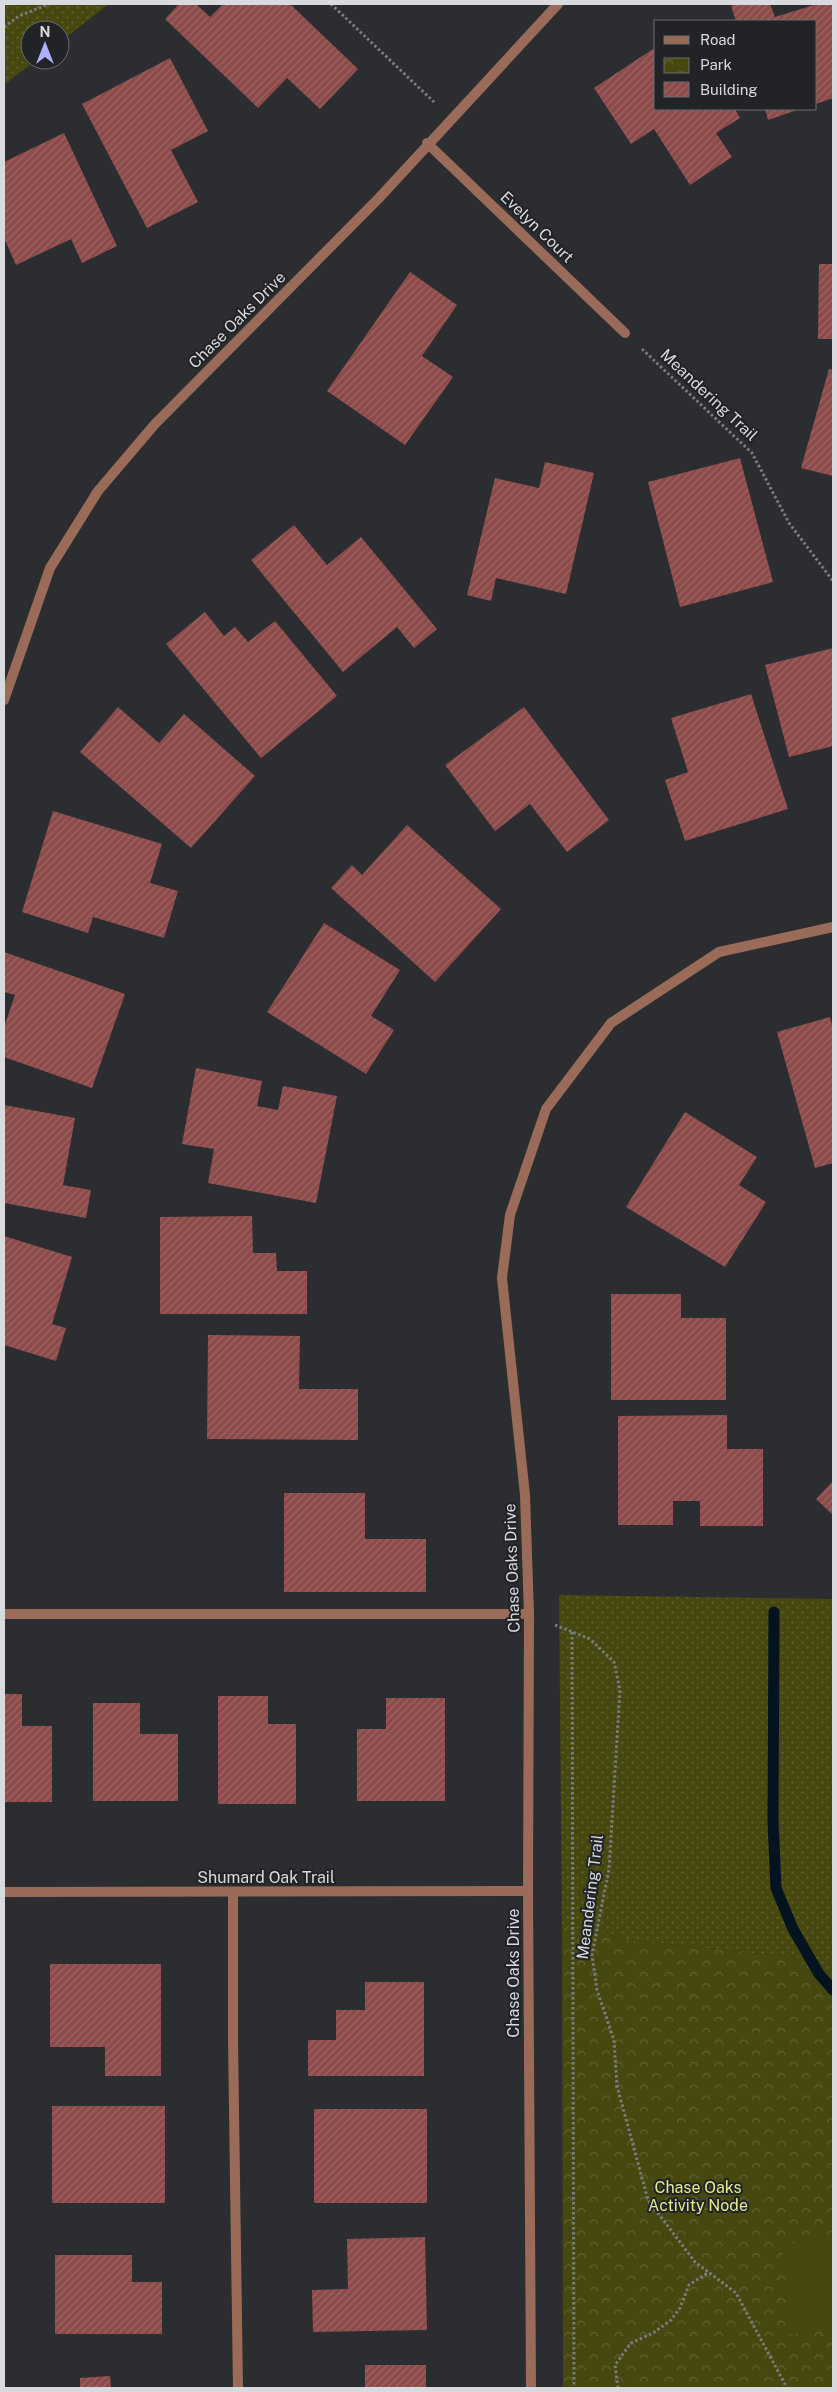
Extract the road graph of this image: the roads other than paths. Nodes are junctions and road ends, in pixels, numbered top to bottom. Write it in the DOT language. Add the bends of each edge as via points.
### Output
graph roads {
  1 [pos="558,4"];
  2 [pos="427,143"];
  3 [pos="625,334"];
  4 [pos="4,700"];
  5 [pos="833,927"];
  6 [pos="4,1614"];
  7 [pos="529,1614"];
  8 [pos="528,1891"];
  9 [pos="4,1892"];
  10 [pos="233,1892"];
  11 [pos="238,2388"];
  12 [pos="530,2388"];
  1 -- 2 [label="street, Chase Oaks Drive"];
  2 -- 3 [label="street, Evelyn Court"];
  2 -- 4 [label="street, Chase Oaks Drive" via="379,198 155,424 98,491 50,568"];
  5 -- 7 [label="street, Chase Oaks Drive" via="719,952 611,1023 546,1109 510,1214 502,1278 525,1495"];
  6 -- 7 [label="street"];
  7 -- 8 [label="street, Chase Oaks Drive"];
  8 -- 10 [label="street, Shumard Oak Trail"];
  8 -- 12 [label="street, Chase Oaks Drive"];
  9 -- 10 [label="street, Shumard Oak Trail"];
  10 -- 11 [label="street"];
}
